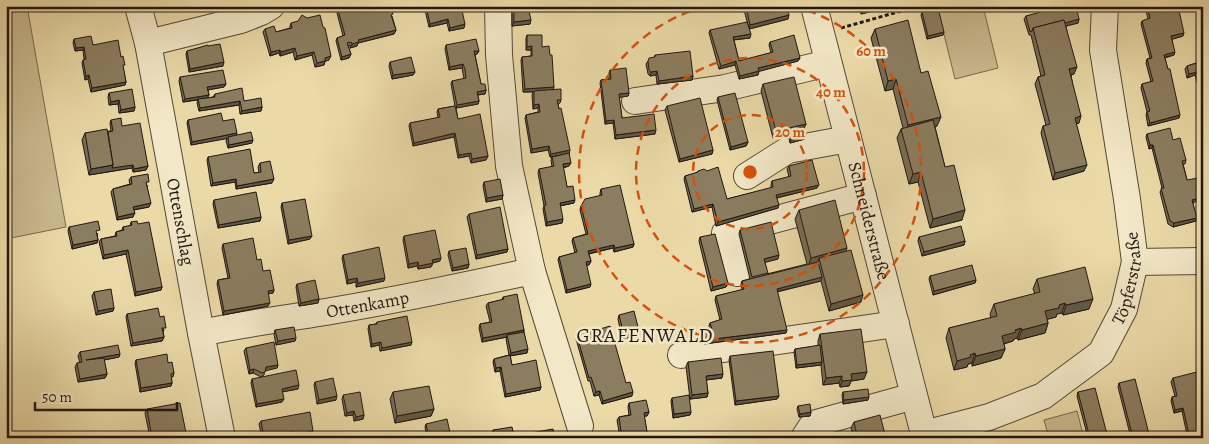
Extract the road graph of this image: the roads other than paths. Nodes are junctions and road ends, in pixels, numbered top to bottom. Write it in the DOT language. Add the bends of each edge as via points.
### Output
graph roads {
  1 [pos="138,6"];
  2 [pos="271,6"];
  3 [pos="498,6"];
  4 [pos="814,6"];
  5 [pos="1105,6"];
  6 [pos="148,43"];
  7 [pos="828,64"];
  8 [pos="634,101"];
  9 [pos="848,139"];
  10 [pos="747,176"];
  11 [pos="863,196"];
  12 [pos="1203,261"];
  13 [pos="1136,262"];
  14 [pos="532,271"];
  15 [pos="736,273"];
  16 [pos="896,324"];
  17 [pos="201,333"];
  18 [pos="681,355"];
  19 [pos="914,396"];
  20 [pos="580,426"];
  21 [pos="925,436"];
  22 [pos="222,438"];
  23 [pos="804,438"];
  1 -- 6 [label="street, Ottenschlag"];
  2 -- 6 [label="street" via="241,20"];
  3 -- 14 [label="street" via="509,166"];
  4 -- 7 [label="street, Schneiderstraße"];
  5 -- 13 [label="street, Töpferstraße" via="1103,50"];
  6 -- 17 [label="street, Ottenschlag"];
  7 -- 8 [label="street" via="725,88"];
  7 -- 9 [label="street, Schneiderstraße"];
  9 -- 10 [label="street" via="788,150"];
  9 -- 11 [label="street, Schneiderstraße"];
  11 -- 15 [label="street" via="725,233"];
  11 -- 16 [label="street, Schneiderstraße"];
  12 -- 13 [label="street"];
  13 -- 21 [label="street, Töpferstraße" via="1124,309 1101,353 1043,396 989,417"];
  14 -- 17 [label="street, Ottenkamp" via="455,288"];
  14 -- 20 [label="street"];
  16 -- 18 [label="street"];
  16 -- 19 [label="street, Schneiderstraße"];
  17 -- 22 [label="street, Ottenschlag"];
  19 -- 21 [label="street, Schneiderstraße"];
  19 -- 23 [label="street" via="813,424"];
}
